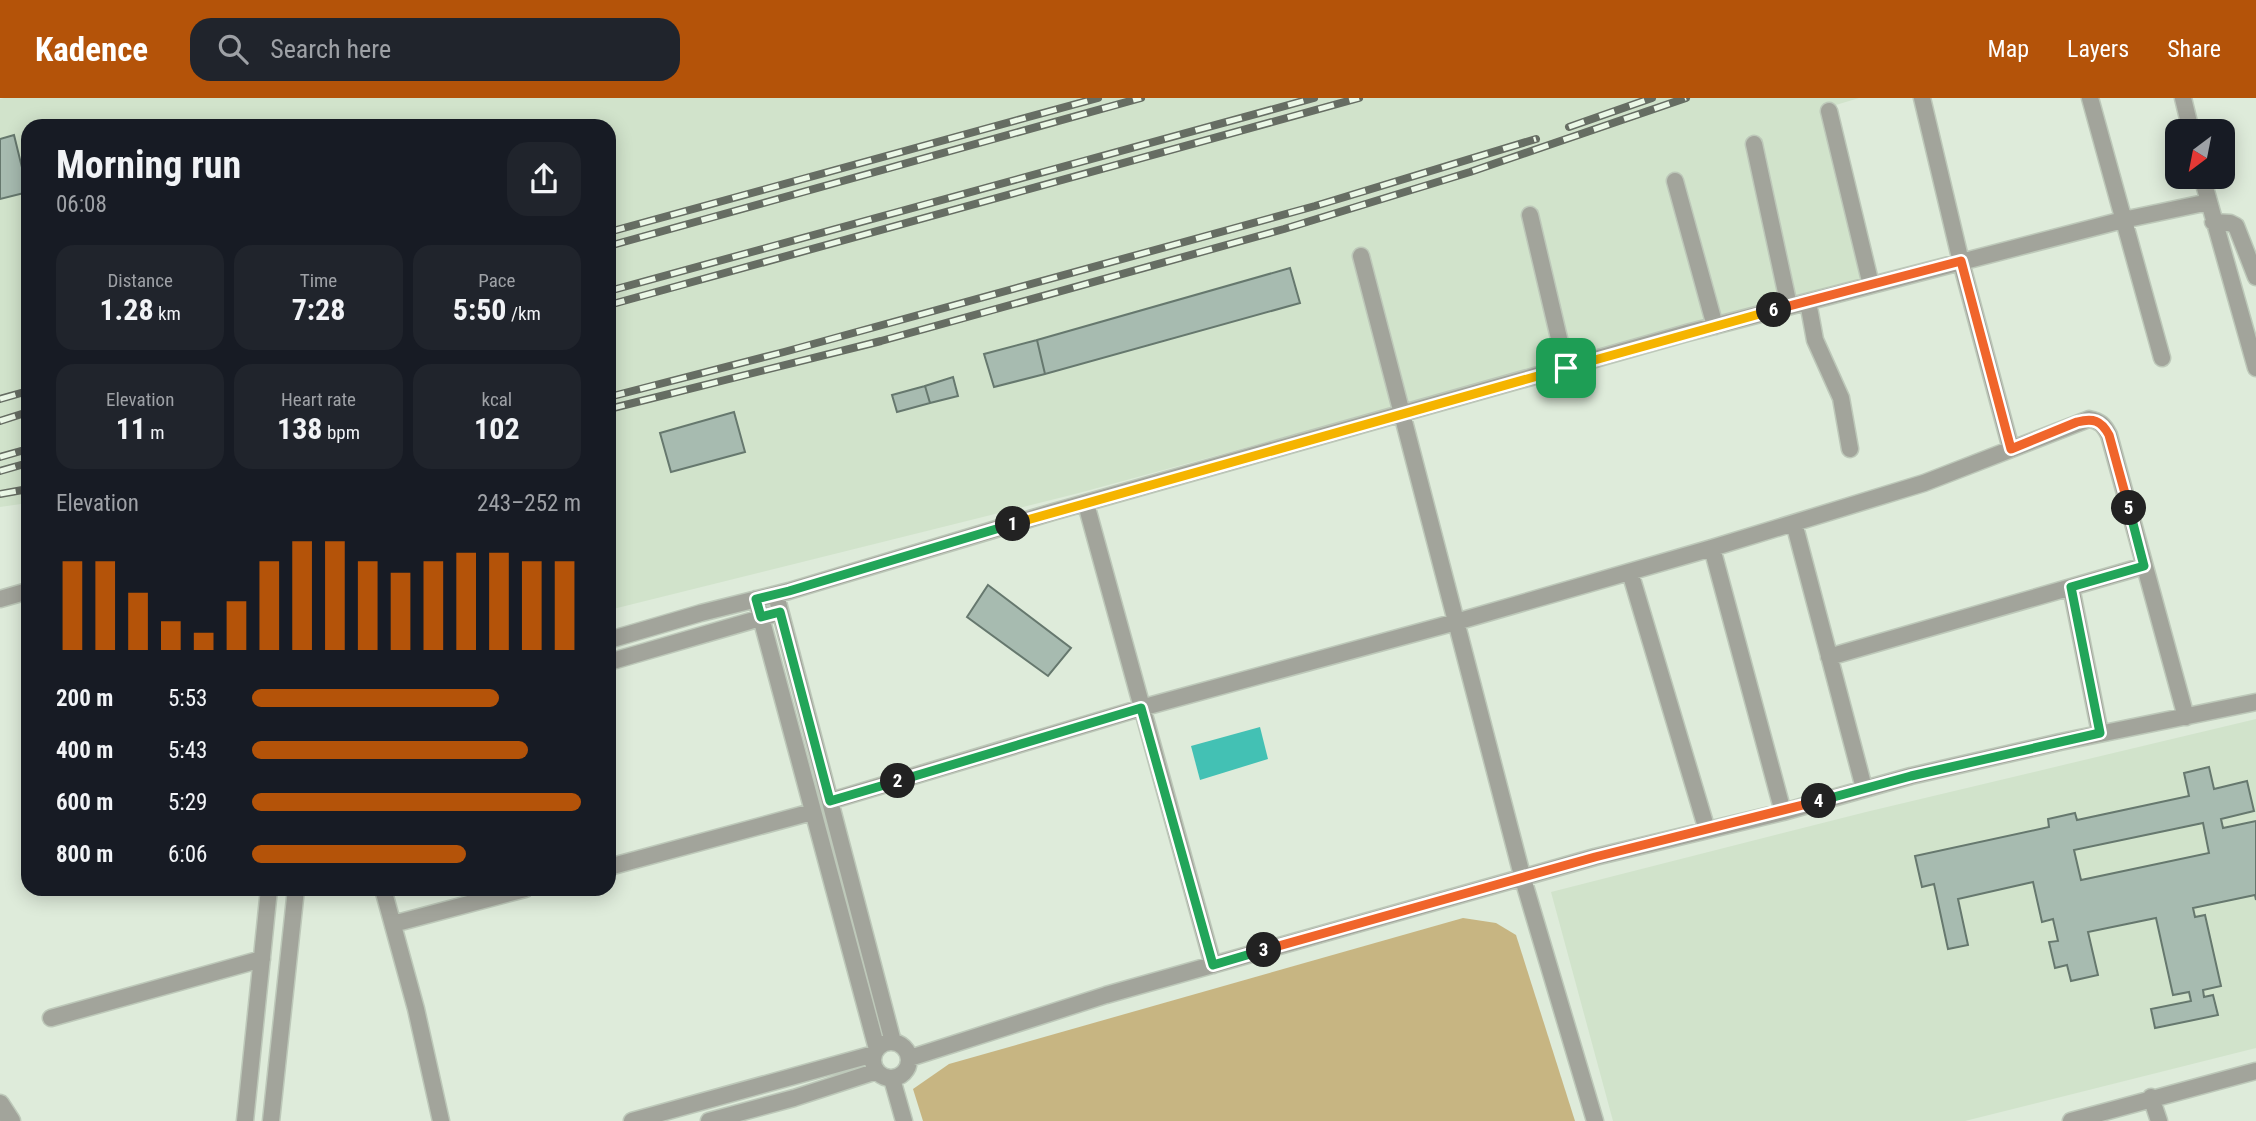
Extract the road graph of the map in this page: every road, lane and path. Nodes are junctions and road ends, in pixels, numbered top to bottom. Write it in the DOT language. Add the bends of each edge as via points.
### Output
graph roads {
  1 [pos="1923,98"];
  2 [pos="2090,98"];
  3 [pos="2183,98"];
  4 [pos="1829,111"];
  5 [pos="2188,119"];
  6 [pos="1754,144"];
  7 [pos="1675,181"];
  8 [pos="2205,189"];
  9 [pos="2208,202"];
  10 [pos="1530,215"];
  11 [pos="2123,220"];
  12 [pos="2213,222"];
  13 [pos="2248,232"];
  14 [pos="1362,256"];
  15 [pos="1961,261"];
  16 [pos="2256,277"];
  17 [pos="1871,285"];
  18 [pos="1808,302"];
  19 [pos="1789,306"];
  20 [pos="1715,326"];
  21 [pos="2162,358"];
  22 [pos="1566,368"];
  23 [pos="2256,368"];
  24 [pos="1404,414"];
  25 [pos="1850,449"];
  26 [pos="2011,449"];
  27 [pos="1086,504"];
  28 [pos="1794,523"];
  29 [pos="1712,548"];
  30 [pos="2144,566"];
  31 [pos="1630,572"];
  32 [pos="2071,587"];
  33 [pos="21,594"];
  34 [pos="776,595"];
  35 [pos="0,599"];
  36 [pos="756,599"];
  37 [pos="780,612"];
  38 [pos="761,617"];
  39 [pos="1456,622"];
  40 [pos="616,638"];
  41 [pos="1829,657"];
  42 [pos="616,660"];
  43 [pos="2256,702"];
  44 [pos="1141,708"];
  45 [pos="2186,717"];
  46 [pos="2100,733"];
  47 [pos="1864,788"];
  48 [pos="830,801"];
  49 [pos="1783,812"];
  50 [pos="813,813"];
  51 [pos="1707,830"];
  52 [pos="616,865"];
  53 [pos="1523,878"];
  54 [pos="268,896"];
  55 [pos="295,896"];
  56 [pos="385,896"];
  57 [pos="499,896"];
  58 [pos="393,924"];
  59 [pos="262,960"];
  60 [pos="1213,965"];
  61 [pos="51,1018"];
  62 [pos="893,1042"];
  63 [pos="875,1052"];
  64 [pos="910,1058"];
  65 [pos="877,1071"];
  66 [pos="2256,1071"];
  67 [pos="892,1079"];
  68 [pos="2151,1097"];
  69 [pos="0,1104"];
  70 [pos="12,1121"];
  71 [pos="246,1121"];
  72 [pos="271,1121"];
  73 [pos="441,1121"];
  74 [pos="632,1121"];
  75 [pos="709,1121"];
  76 [pos="904,1121"];
  77 [pos="1595,1121"];
  78 [pos="2071,1121"];
  79 [pos="2159,1121"];
  1 -- 15 [label="street"];
  2 -- 11 [label="street"];
  3 -- 5 [label="street"];
  4 -- 17 [label="street"];
  6 -- 19 [label="street"];
  7 -- 20 [label="street"];
  8 -- 9 [label="street"];
  9 -- 11 [label="street"];
  9 -- 12 [label="street"];
  10 -- 22 [label="street"];
  11 -- 15 [label="street"];
  11 -- 21 [label="street"];
  12 -- 13 [label="street" via="2230,223"];
  12 -- 23 [label="street"];
  13 -- 16 [label="street"];
  14 -- 24 [label="street"];
  15 -- 17 [label="street"];
  15 -- 26 [label="street"];
  17 -- 18 [label="street"];
  18 -- 19 [label="street"];
  18 -- 25 [label="street" via="1815,340 1841,398"];
  19 -- 20 [label="street"];
  20 -- 22 [label="street"];
  22 -- 24 [label="street"];
  24 -- 27 [label="street"];
  24 -- 39 [label="street"];
  26 -- 28 [label="street" via="1924,483"];
  26 -- 30 [label="street" via="2089,419 2104,426"];
  27 -- 34 [label="street"];
  27 -- 44 [label="street"];
  28 -- 29 [label="street"];
  28 -- 41 [label="street"];
  29 -- 31 [label="street"];
  29 -- 49 [label="street"];
  30 -- 32 [label="street"];
  30 -- 45 [label="street"];
  31 -- 39 [label="street"];
  31 -- 51 [label="street"];
  32 -- 41 [label="street"];
  32 -- 46 [label="street"];
  33 -- 35 [label="street"];
  34 -- 36 [label="street"];
  34 -- 37 [label="street"];
  36 -- 38 [label="street"];
  36 -- 40 [label="street"];
  37 -- 38 [label="street"];
  37 -- 48 [label="street"];
  38 -- 42 [label="street"];
  38 -- 50 [label="street"];
  39 -- 44 [label="street"];
  39 -- 53 [label="street"];
  41 -- 47 [label="street"];
  43 -- 45 [label="street"];
  44 -- 48 [label="street"];
  44 -- 60 [label="street"];
  45 -- 46 [label="street"];
  46 -- 47 [label="street"];
  47 -- 49 [label="street"];
  48 -- 62 [label="street"];
  49 -- 51 [label="street"];
  50 -- 52 [label="street"];
  50 -- 63 [label="street"];
  51 -- 53 [label="street"];
  53 -- 60 [label="street"];
  53 -- 77 [label="street"];
  54 -- 59 [label="street"];
  55 -- 72 [label="street"];
  56 -- 58 [label="street"];
  57 -- 58 [label="street"];
  58 -- 73 [label="street"];
  59 -- 61 [label="street"];
  59 -- 71 [label="street"];
  60 -- 64 [label="street" via="1051,1011"];
  62 -- 63 [label="street"];
  62 -- 64 [label="street" via="904,1047"];
  63 -- 65 [label="street"];
  63 -- 74 [label="street"];
  64 -- 67 [label="street" via="903,1074"];
  65 -- 67 [label="street"];
  65 -- 75 [label="street"];
  66 -- 68 [label="street"];
  67 -- 76 [label="street"];
  68 -- 78 [label="street"];
  68 -- 79 [label="street"];
  69 -- 70 [label="street"];
}
